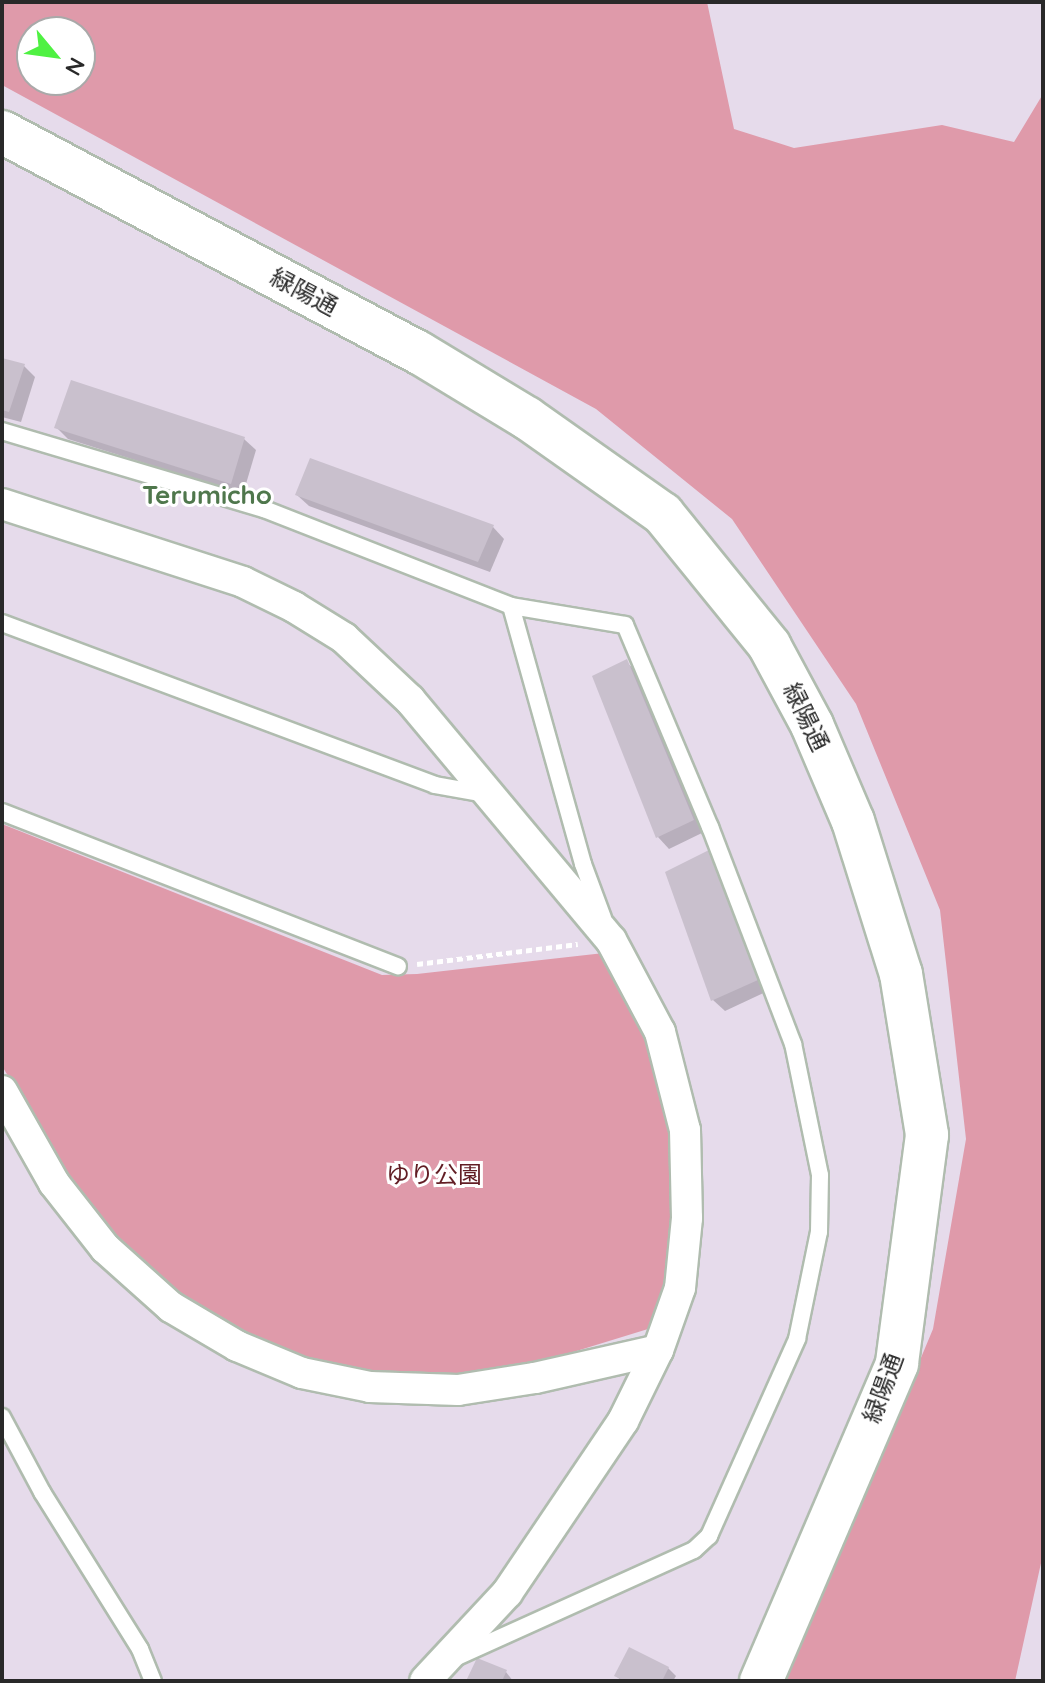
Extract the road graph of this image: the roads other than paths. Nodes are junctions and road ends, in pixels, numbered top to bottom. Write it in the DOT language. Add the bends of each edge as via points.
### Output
graph roads {
  1 [pos="2,132"];
  2 [pos="2,431"];
  3 [pos="2,504"];
  4 [pos="511,606"];
  5 [pos="2,623"];
  6 [pos="490,795"];
  7 [pos="2,812"];
  8 [pos="611,940"];
  9 [pos="398,966"];
  10 [pos="2,1091"];
  11 [pos="658,1350"];
  12 [pos="2,1417"];
  13 [pos="435,1672"];
  14 [pos="153,1681"];
  15 [pos="761,1681"];
  1 -- 15 [label="street, 緑陽通" via="418,352 527,418 663,514 769,645 812,725 853,821 901,974 927,1135 897,1364"];
  2 -- 4 [label="lane" via="264,509"];
  3 -- 6 [label="street" via="243,582 294,607 344,638 410,700"];
  4 -- 8 [label="lane" via="583,864"];
  4 -- 13 [label="lane" via="625,625 793,1044 820,1175 819,1232 797,1339 709,1536 694,1550"];
  5 -- 6 [label="lane" via="435,785"];
  6 -- 8 [label="street"];
  7 -- 9 [label="lane"];
  8 -- 11 [label="street" via="660,1032 685,1130 687,1218 680,1288"];
  10 -- 11 [label="street" via="54,1183 105,1248 171,1307 237,1346 302,1373 370,1387 458,1390"];
  11 -- 13 [label="street" via="623,1421 507,1593"];
  12 -- 14 [label="lane" via="140,1649"];
}
